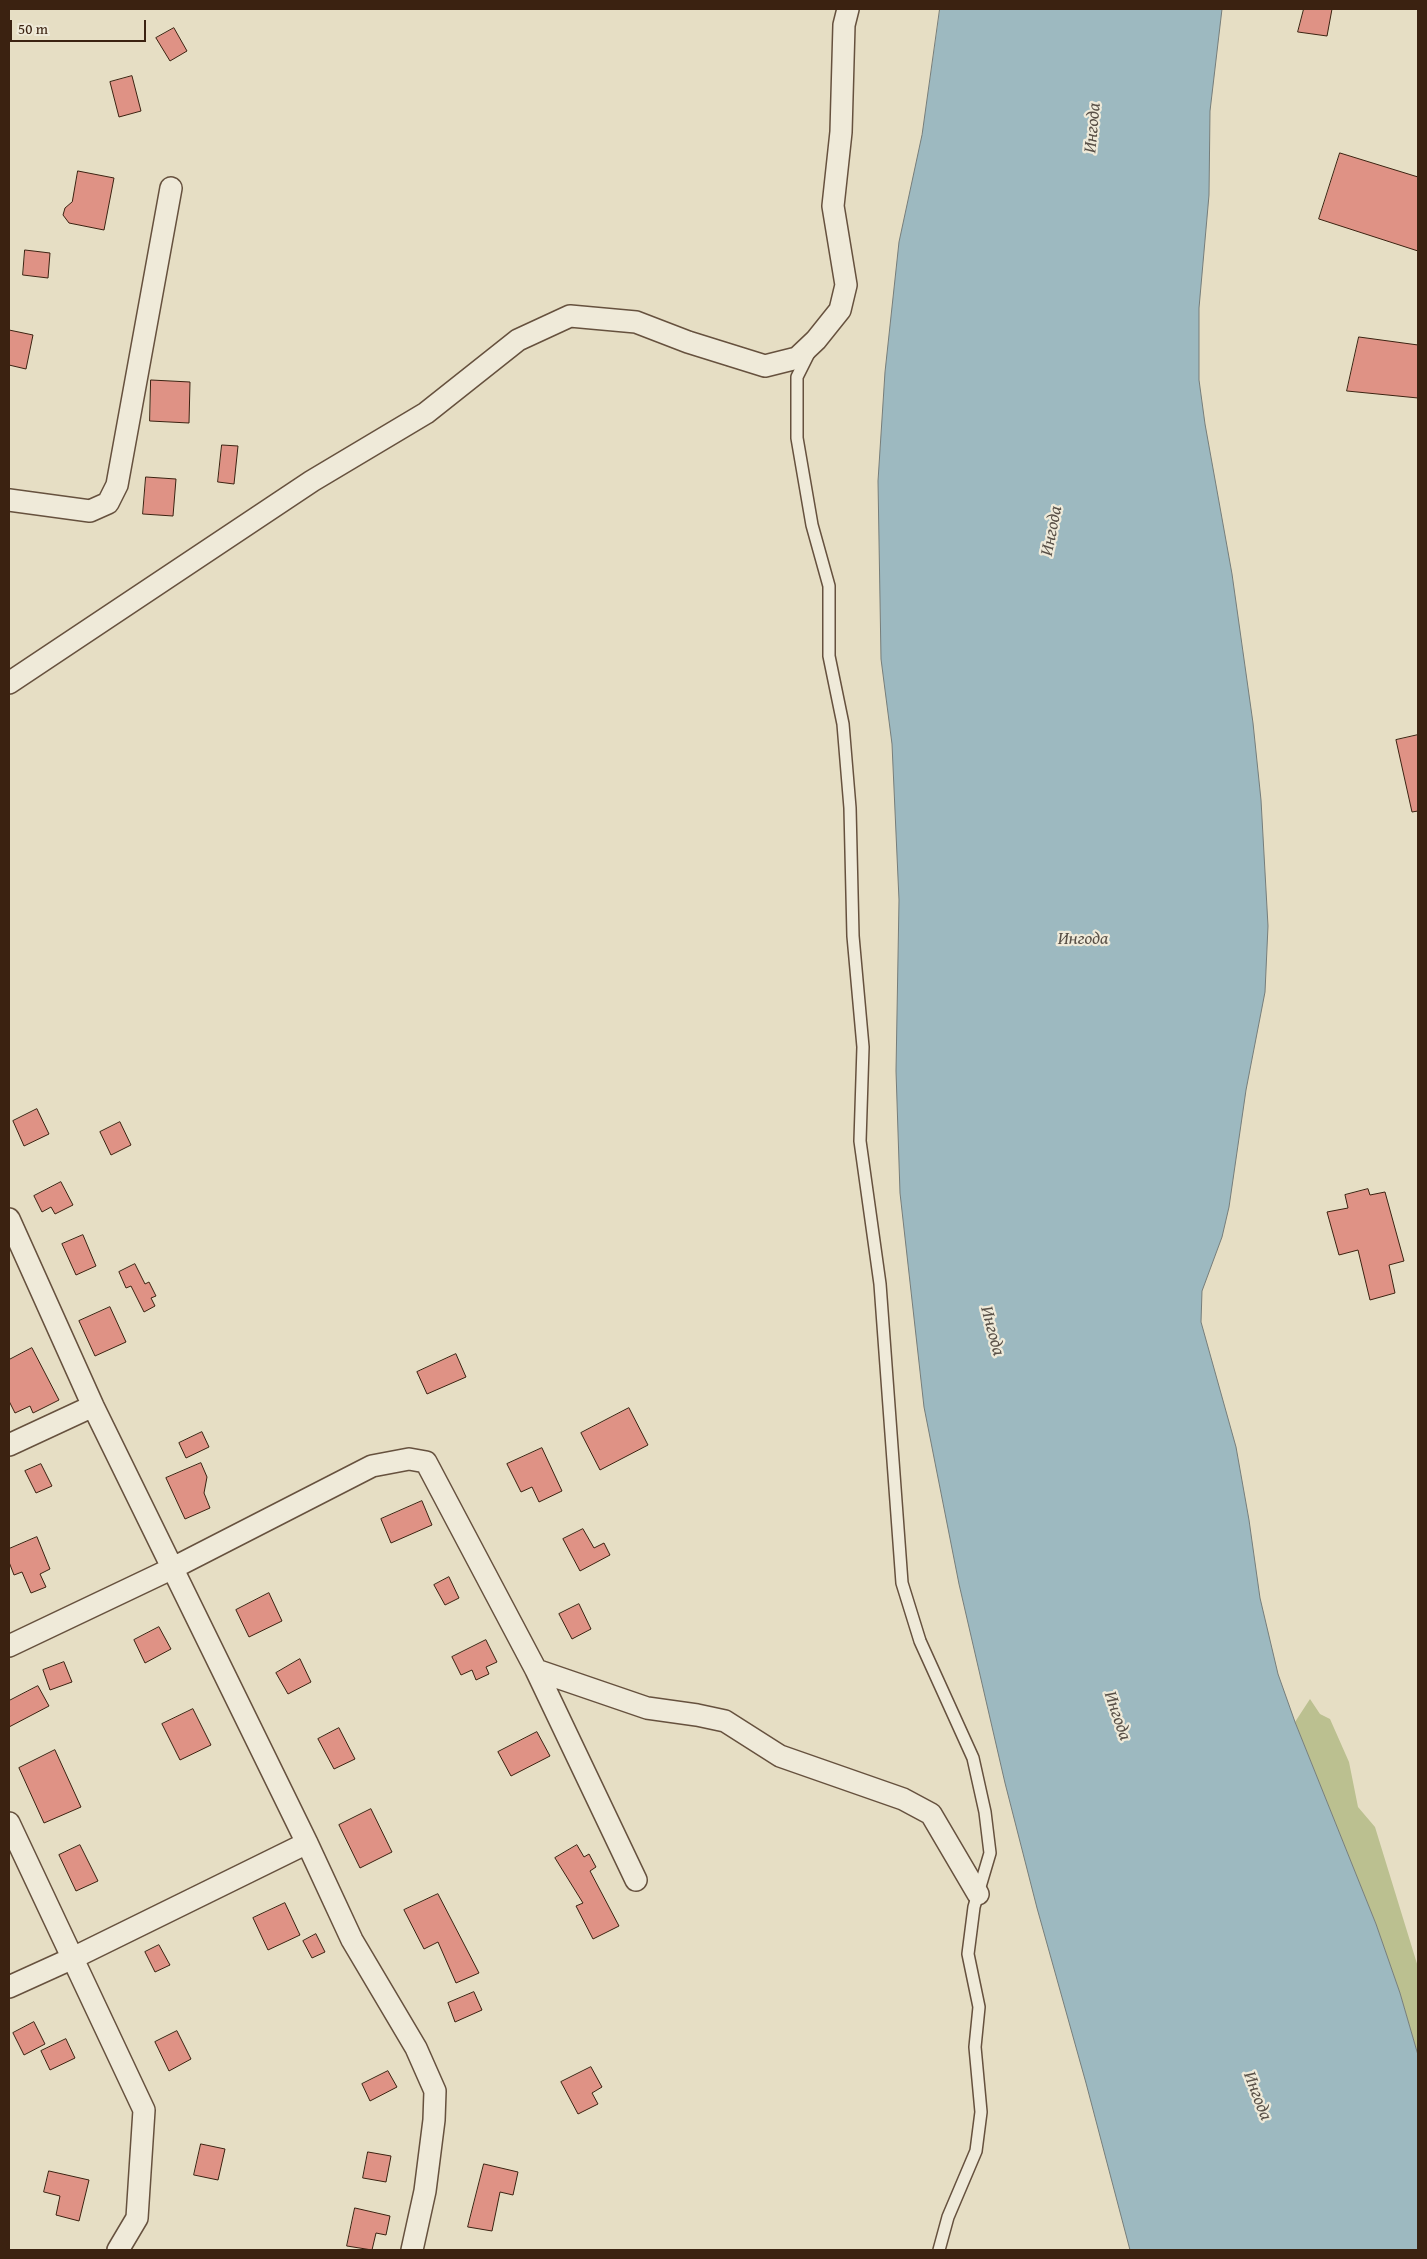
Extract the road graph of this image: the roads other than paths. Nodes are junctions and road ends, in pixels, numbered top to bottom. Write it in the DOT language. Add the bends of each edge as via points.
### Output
graph roads {
  1 [pos="848,9"];
  2 [pos="171,188"];
  3 [pos="816,340"];
  4 [pos="9,500"];
  5 [pos="9,683"];
  6 [pos="9,1219"];
  7 [pos="93,1406"];
  8 [pos="9,1445"];
  9 [pos="173,1568"];
  10 [pos="9,1646"];
  11 [pos="536,1670"];
  12 [pos="9,1823"];
  13 [pos="307,1843"];
  14 [pos="636,1880"];
  15 [pos="978,1894"];
  16 [pos="73,1958"];
  17 [pos="9,1987"];
  18 [pos="118,2250"];
  19 [pos="412,2250"];
  20 [pos="938,2250"];
  1 -- 3 [label="street" via="844,25 841,132 833,206 846,285 840,310"];
  2 -- 4 [label="street" via="116,485 108,503 90,511"];
  3 -- 5 [label="street" via="797,358 765,366 636,322 570,316 518,340 426,413 312,481"];
  3 -- 15 [label="lane" via="797,377 797,438 812,525 830,586 829,656 843,724 850,808 853,936 863,1047 860,1141 880,1284 902,1583 920,1641 973,1758 990,1854"];
  6 -- 7 [label="street"];
  7 -- 8 [label="street"];
  7 -- 9 [label="street"];
  9 -- 10 [label="street"];
  9 -- 11 [label="street" via="372,1466 409,1459 426,1462"];
  9 -- 13 [label="street"];
  11 -- 14 [label="street"];
  11 -- 15 [label="street" via="647,1708 725,1721 780,1756 903,1799 931,1814"];
  12 -- 16 [label="street"];
  13 -- 16 [label="street"];
  13 -- 19 [label="street" via="352,1940 416,2048 435,2091 425,2191"];
  15 -- 20 [label="lane" via="968,1954 979,2007 975,2047 981,2112 976,2151"];
  16 -- 17 [label="street"];
  16 -- 18 [label="street" via="144,2110 137,2218"];
}
